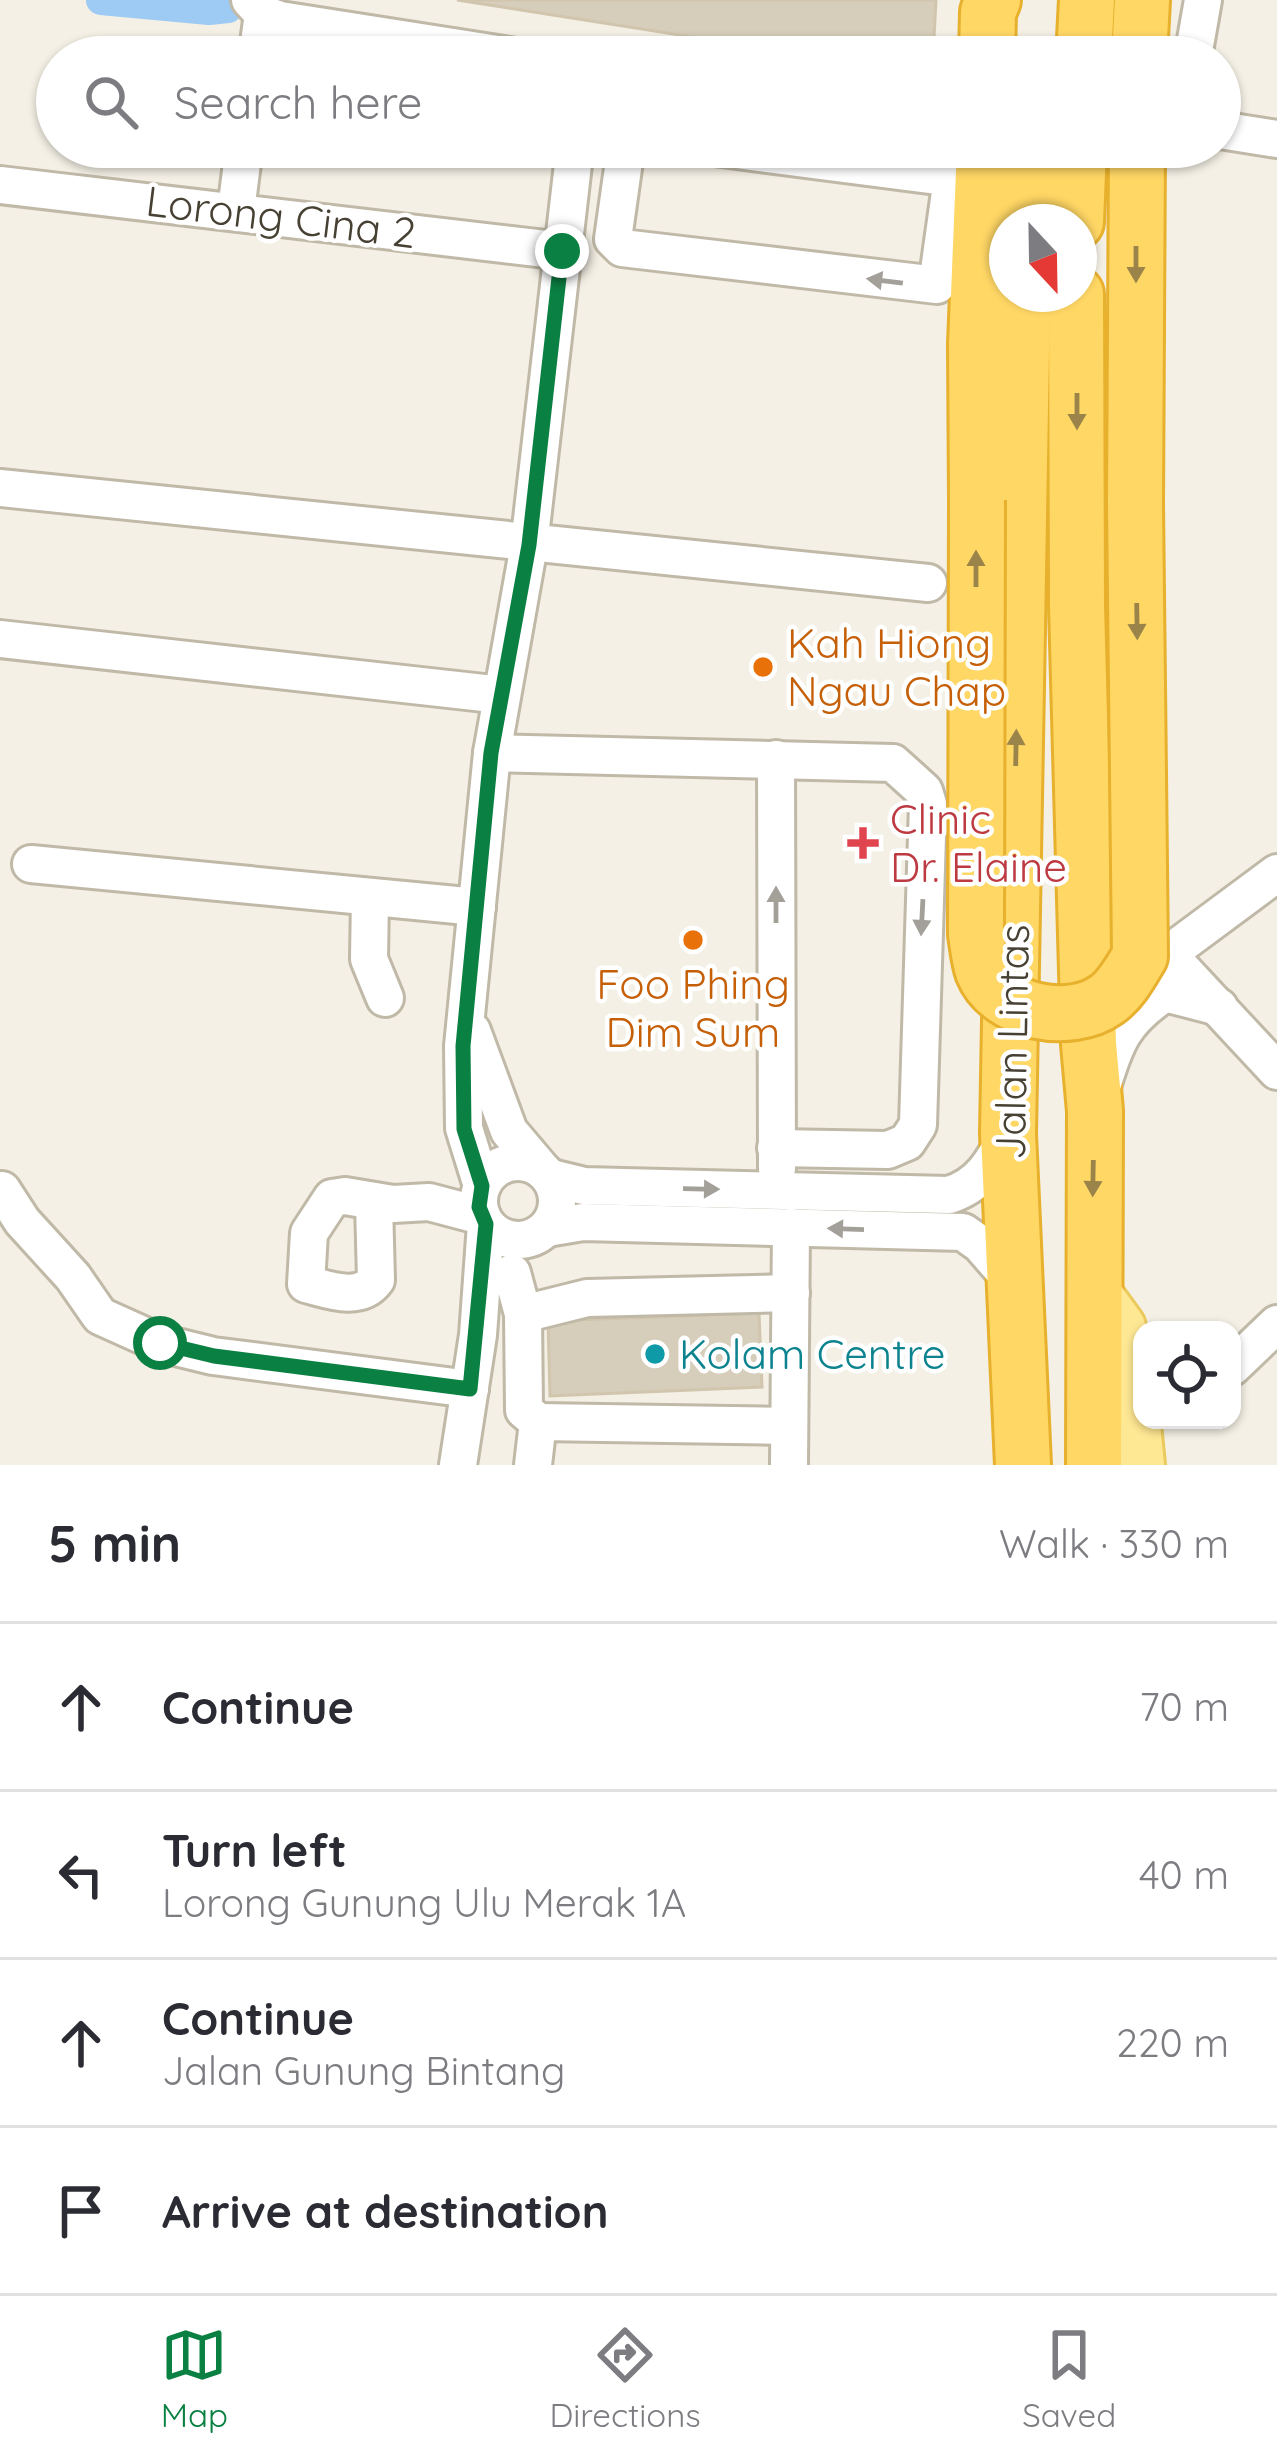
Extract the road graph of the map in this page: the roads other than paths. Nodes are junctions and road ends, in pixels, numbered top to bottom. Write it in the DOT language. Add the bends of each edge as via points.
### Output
graph roads {
  1 [pos="993,0"];
  2 [pos="1020,0"];
  3 [pos="1087,0"];
  4 [pos="1203,0"];
  5 [pos="256,7"];
  6 [pos="382,36"];
  7 [pos="989,36"];
  8 [pos="1022,36"];
  9 [pos="1085,36"];
  10 [pos="1197,36"];
  11 [pos="1241,133"];
  12 [pos="1277,139"];
  13 [pos="241,168"];
  14 [pos="572,168"];
  15 [pos="620,168"];
  16 [pos="876,168"];
  17 [pos="983,168"];
  18 [pos="1024,168"];
  19 [pos="1078,168"];
  20 [pos="1137,168"];
  21 [pos="0,185"];
  22 [pos="1024,204"];
  23 [pos="1077,204"];
  24 [pos="236,211"];
  25 [pos="562,251"];
  26 [pos="1023,312"];
  27 [pos="1076,312"];
  28 [pos="0,488"];
  29 [pos="529,545"];
  30 [pos="928,583"];
  31 [pos="0,639"];
  32 [pos="502,695"];
  33 [pos="491,753"];
  34 [pos="776,759"];
  35 [pos="31,864"];
  36 [pos="1277,873"];
  37 [pos="1085,884"];
  38 [pos="370,897"];
  39 [pos="477,907"];
  40 [pos="1168,954"];
  41 [pos="386,998"];
  42 [pos="1219,1007"];
  43 [pos="467,1016"];
  44 [pos="1277,1071"];
  45 [pos="1095,1111"];
  46 [pos="1008,1134"];
  47 [pos="776,1148"];
  48 [pos="546,1174"];
  49 [pos="2,1190"];
  50 [pos="777,1191"];
  51 [pos="374,1203"];
  52 [pos="483,1209"];
  53 [pos="791,1228"];
  54 [pos="529,1247"];
  55 [pos="1014,1283"];
  56 [pos="1093,1287"];
  57 [pos="790,1293"];
  58 [pos="523,1314"];
  59 [pos="1277,1324"];
  60 [pos="478,1335"];
  61 [pos="1241,1358"];
  62 [pos="470,1389"];
  63 [pos="538,1422"];
  64 [pos="789,1426"];
  65 [pos="1018,1453"];
  66 [pos="792,1464"];
  67 [pos="458,1465"];
  68 [pos="533,1465"];
  69 [pos="1094,1465"];
  70 [pos="1140,1465"];
  1 -- 7 [label="highway"];
  2 -- 8 [label="highway"];
  3 -- 9 [label="highway"];
  4 -- 10 [label="street"];
  5 -- 6 [label="street" via="280,20"];
  11 -- 12 [label="street"];
  13 -- 24 [label="street"];
  14 -- 25 [label="street"];
  16 -- 15 [label="street, one-way" via="945,177 951,185 937,285 622,248 613,238"];
  20 -- 17 [label="highway, one-way, bridge" via="1140,956 1107,1000 1075,1014 1005,996 984,974 976,934"];
  18 -- 22 [label="highway"];
  19 -- 23 [label="highway"];
  21 -- 24 [label="street, Lorong Cina 2"];
  24 -- 25 [label="street, Lorong Cina 2"];
  25 -- 29 [label="street"];
  46 -- 26 [label="highway, Jalan Lintas, one-way"];
  27 -- 37 [label="highway, Jalan Lintas, one-way"];
  28 -- 29 [label="street"];
  29 -- 30 [label="street"];
  29 -- 32 [label="street"];
  31 -- 32 [label="street"];
  32 -- 33 [label="street"];
  33 -- 34 [label="street"];
  33 -- 39 [label="street"];
  47 -- 34 [label="street, one-way"];
  34 -- 47 [label="street, one-way" via="892,764 928,804 918,1125 907,1142 888,1150"];
  35 -- 38 [label="street"];
  36 -- 40 [label="street"];
  37 -- 40 [label="street" via="1115,925"];
  37 -- 45 [label="highway, Jalan Lintas"];
  38 -- 39 [label="street"];
  38 -- 41 [label="street" via="369,959"];
  39 -- 43 [label="street"];
  40 -- 42 [label="street"];
  42 -- 44 [label="street"];
  42 -- 45 [label="street" via="1166,993 1136,1013 1114,1045"];
  43 -- 48 [label="street" via="509,1130"];
  43 -- 52 [label="street" via="464,1129"];
  45 -- 56 [label="highway, Jalan Lintas, one-way"];
  46 -- 50 [label="street" via="989,1168 950,1195"];
  46 -- 55 [label="highway, Jalan Lintas"];
  47 -- 50 [label="street"];
  48 -- 50 [label="street, one-way" via="584,1186"];
  48 -- 52 [label="street" via="520,1162 497,1168"];
  48 -- 54 [label="street" via="557,1209"];
  49 -- 62 [label="street" via="100,1316 160,1343"];
  51 -- 52 [label="street"];
  52 -- 54 [label="street" via="504,1238"];
  52 -- 60 [label="street"];
  53 -- 54 [label="street" via="583,1222"];
  55 -- 53 [label="street, one-way" via="963,1232"];
  53 -- 57 [label="street"];
  54 -- 58 [label="street"];
  54 -- 60 [label="street"];
  55 -- 65 [label="highway, Jalan Lintas"];
  56 -- 69 [label="highway, Jalan Lintas"];
  56 -- 70 [label="main road" via="1121,1328"];
  57 -- 58 [label="street" via="587,1298"];
  57 -- 64 [label="street"];
  58 -- 63 [label="street" via="524,1410"];
  59 -- 61 [label="street"];
  60 -- 62 [label="street"];
  62 -- 67 [label="street"];
  63 -- 64 [label="street"];
  63 -- 68 [label="street"];
  64 -- 66 [label="street"];
}
